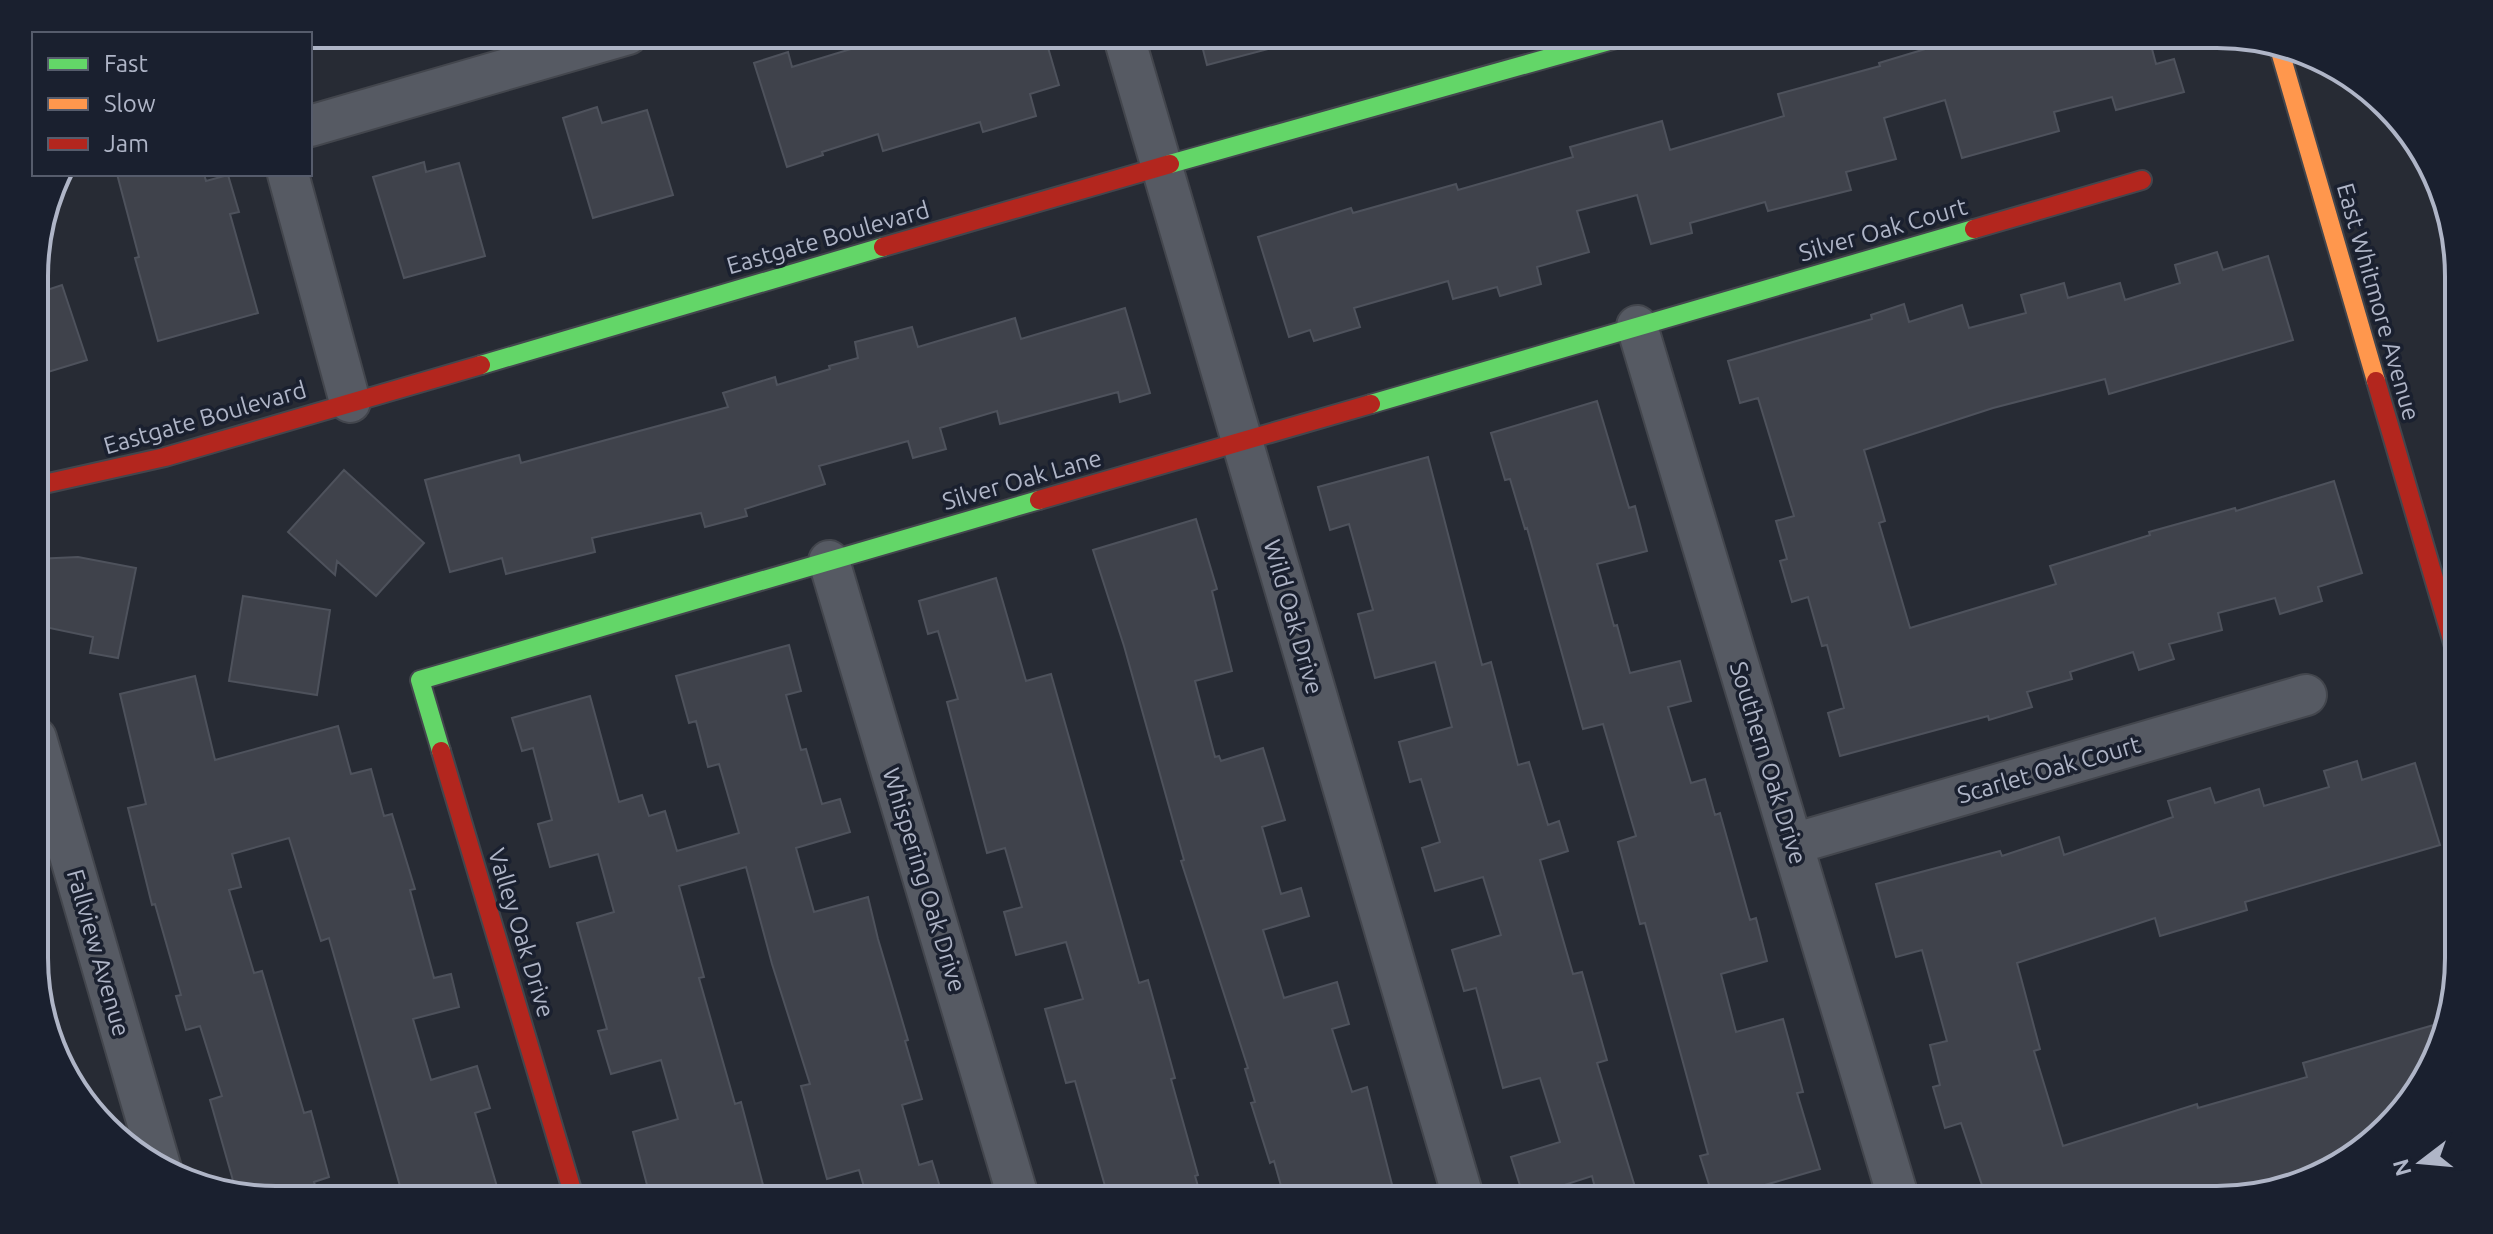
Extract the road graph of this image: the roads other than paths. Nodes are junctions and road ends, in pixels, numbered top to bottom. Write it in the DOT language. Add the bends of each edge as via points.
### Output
graph roads {
  1 [pos="580,48"];
  2 [pos="1127,48"];
  3 [pos="1584,48"];
  4 [pos="2282,58"];
  5 [pos="312,125"];
  6 [pos="1161,166"];
  7 [pos="289,176"];
  8 [pos="2142,180"];
  9 [pos="1637,326"];
  10 [pos="350,402"];
  11 [pos="1242,441"];
  12 [pos="48,483"];
  13 [pos="829,561"];
  14 [pos="2445,616"];
  15 [pos="420,680"];
  16 [pos="2306,695"];
  17 [pos="48,779"];
  18 [pos="1793,844"];
  19 [pos="156,1152"];
  20 [pos="571,1186"];
  21 [pos="1015,1186"];
  22 [pos="1460,1186"];
  23 [pos="1895,1186"];
  1 -- 5 [label="street"];
  2 -- 6 [label="street, Wild Oak Drive"];
  3 -- 6 [label="street, Eastgate Boulevard"];
  4 -- 14 [label="street, East Whitmore Avenue"];
  6 -- 10 [label="street, Eastgate Boulevard"];
  6 -- 11 [label="street, Wild Oak Drive"];
  7 -- 10 [label="street"];
  8 -- 9 [label="street, Silver Oak Court"];
  9 -- 11 [label="street, Silver Oak Lane"];
  9 -- 18 [label="street, Southern Oak Drive"];
  10 -- 12 [label="street, Eastgate Boulevard" via="165,457"];
  11 -- 13 [label="street, Silver Oak Lane"];
  11 -- 22 [label="street, Wild Oak Drive"];
  13 -- 15 [label="street, Silver Oak Lane"];
  13 -- 21 [label="street, Whispering Oak Drive"];
  15 -- 20 [label="street, Valley Oak Drive"];
  16 -- 18 [label="street, Scarlet Oak Court"];
  17 -- 19 [label="street, Fallview Avenue"];
  18 -- 23 [label="street, Southern Oak Drive"];
}
